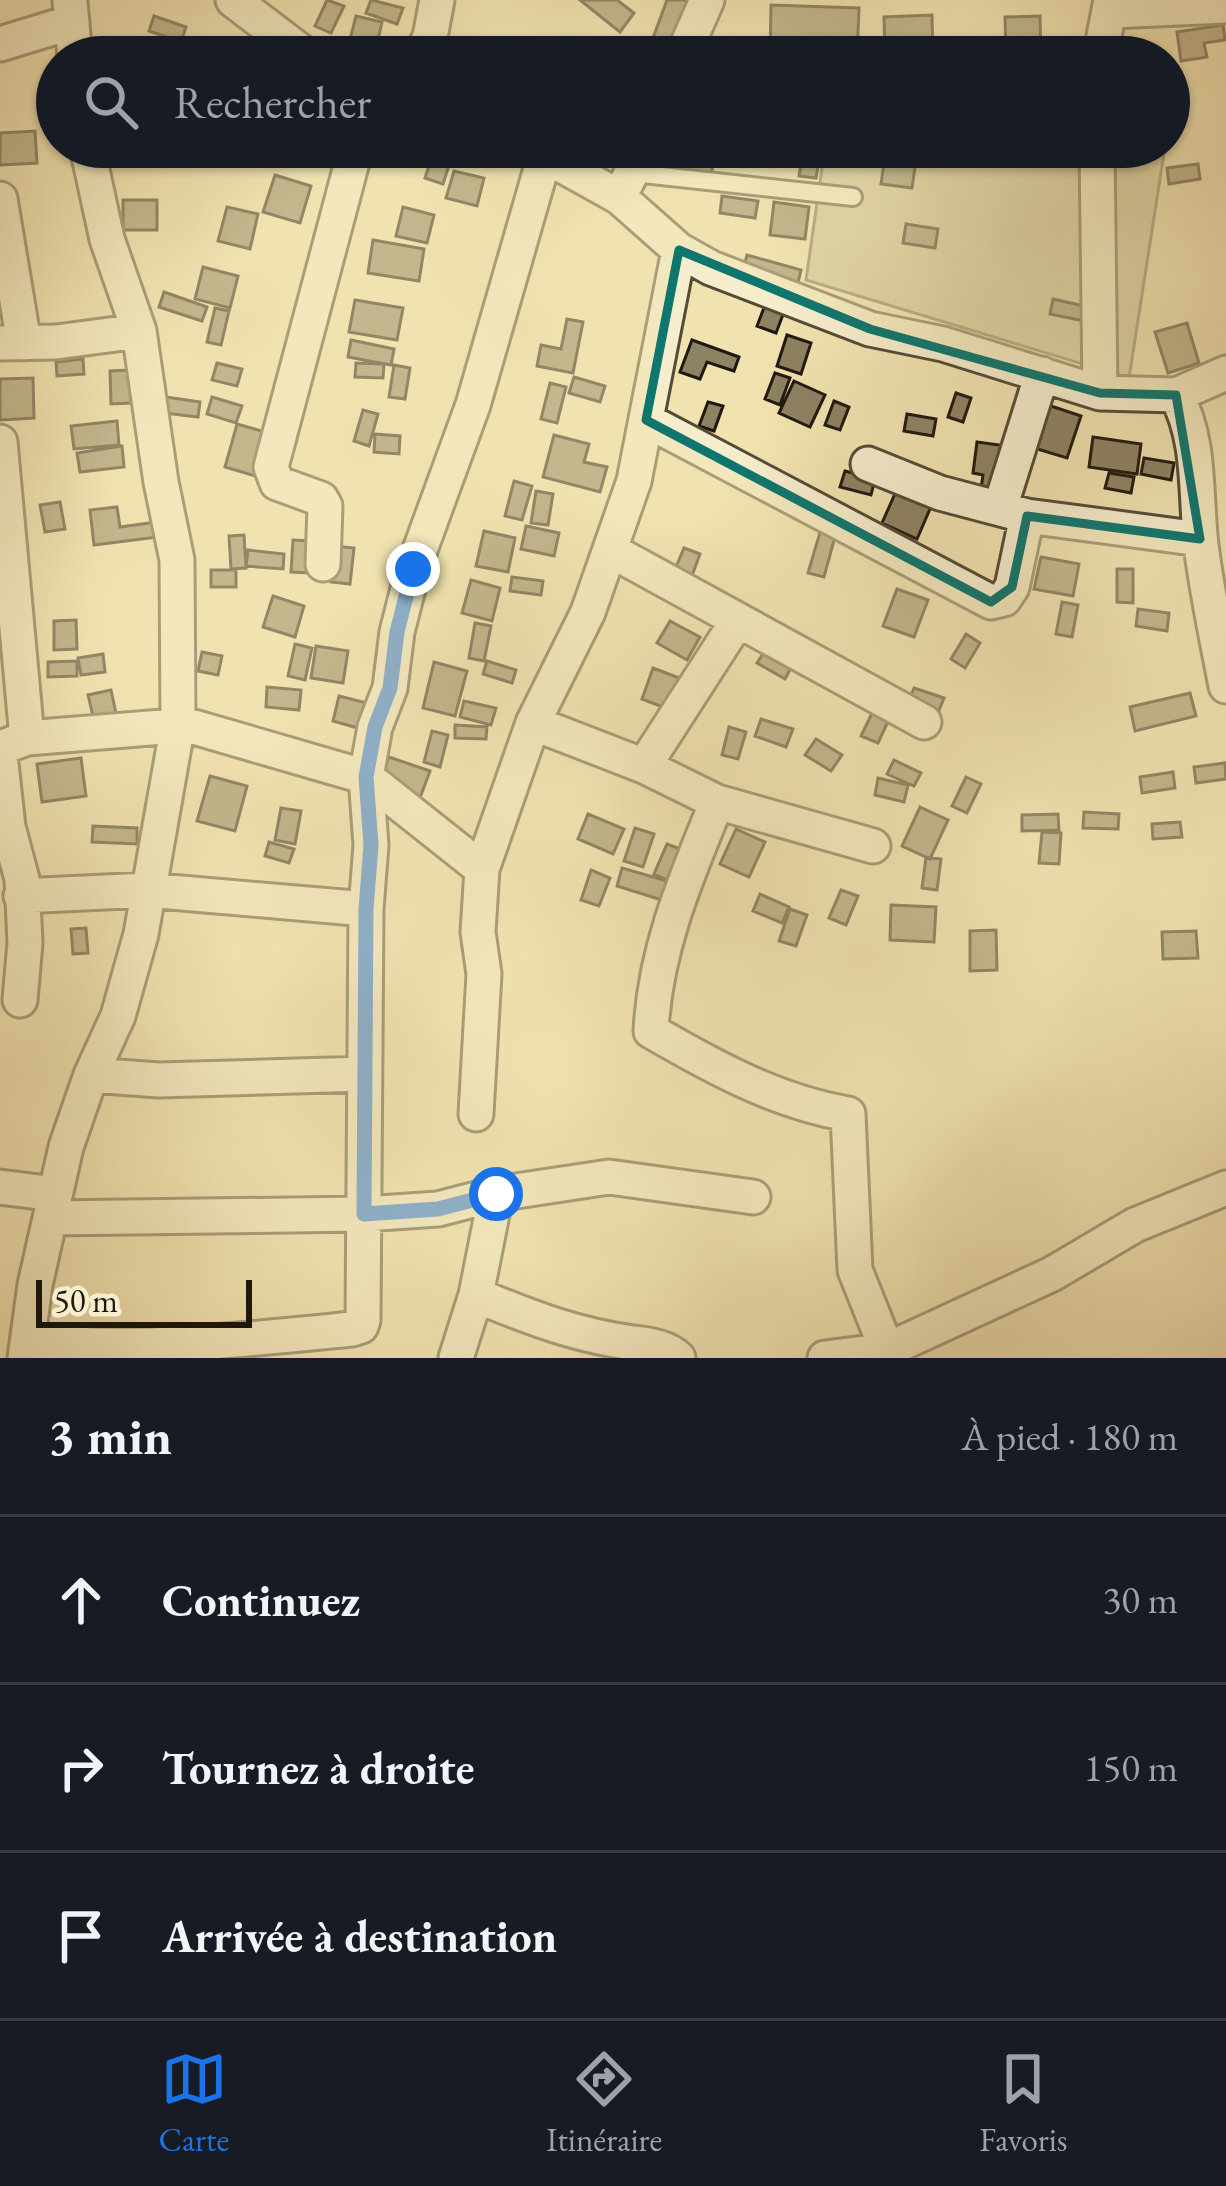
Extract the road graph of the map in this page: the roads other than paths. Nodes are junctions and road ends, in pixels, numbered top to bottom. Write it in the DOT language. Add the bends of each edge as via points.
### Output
graph roads {
  1 [pos="233,0"];
  2 [pos="437,0"];
  3 [pos="707,0"];
  4 [pos="1111,6"];
  5 [pos="1226,6"];
  6 [pos="71,11"];
  7 [pos="280,36"];
  8 [pos="430,36"];
  9 [pos="691,36"];
  10 [pos="1105,36"];
  11 [pos="0,44"];
  12 [pos="91,168"];
  13 [pos="350,168"];
  14 [pos="533,168"];
  15 [pos="1097,168"];
  16 [pos="632,172"];
  17 [pos="854,197"];
  18 [pos="0,199"];
  19 [pos="679,250"];
  20 [pos="140,331"];
  21 [pos="12,343"];
  22 [pos="1226,373"];
  23 [pos="1042,374"];
  24 [pos="1100,393"];
  25 [pos="1176,395"];
  26 [pos="646,420"];
  27 [pos="0,442"];
  28 [pos="1210,452"];
  29 [pos="868,464"];
  30 [pos="1014,512"];
  31 [pos="1201,539"];
  32 [pos="610,550"];
  33 [pos="323,564"];
  34 [pos="738,620"];
  35 [pos="1226,686"];
  36 [pos="924,722"];
  37 [pos="533,723"];
  38 [pos="9,747"];
  39 [pos="644,766"];
  40 [pos="366,777"];
  41 [pos="717,802"];
  42 [pos="873,846"];
  43 [pos="482,868"];
  44 [pos="147,890"];
  45 [pos="21,896"];
  46 [pos="366,909"];
  47 [pos="20,1000"];
  48 [pos="364,1074"];
  49 [pos="91,1075"];
  50 [pos="476,1114"];
  51 [pos="0,1187"];
  52 [pos="1226,1188"];
  53 [pos="496,1194"];
  54 [pos="753,1197"];
  55 [pos="53,1206"];
  56 [pos="364,1214"];
  57 [pos="476,1295"];
  58 [pos="27,1350"];
  59 [pos="887,1350"];
  60 [pos="455,1358"];
  61 [pos="678,1358"];
  62 [pos="825,1358"];
  1 -- 7 [label="street"];
  2 -- 8 [label="street"];
  3 -- 9 [label="street"];
  4 -- 5 [label="street"];
  4 -- 10 [label="street"];
  6 -- 11 [label="street"];
  12 -- 20 [label="street" via="106,239"];
  13 -- 33 [label="street" via="271,467 277,483 325,506"];
  14 -- 40 [label="street" via="473,406 413,569"];
  15 -- 24 [label="street"];
  16 -- 17 [label="lane"];
  16 -- 19 [label="street"];
  18 -- 21 [label="street"];
  19 -- 23 [label="street" via="870,329"];
  19 -- 26 [label="street"];
  20 -- 21 [label="street"];
  20 -- 44 [label="street" via="180,598 177,739"];
  22 -- 25 [label="street"];
  23 -- 24 [label="street"];
  23 -- 30 [label="street"];
  24 -- 25 [label="street"];
  25 -- 28 [label="street"];
  26 -- 30 [label="street" via="991,602 1012,587"];
  26 -- 32 [label="street"];
  27 -- 38 [label="street"];
  28 -- 31 [label="street"];
  29 -- 30 [label="street"];
  30 -- 31 [label="street"];
  31 -- 35 [label="street"];
  32 -- 34 [label="street"];
  32 -- 37 [label="street"];
  34 -- 36 [label="street"];
  34 -- 39 [label="street"];
  37 -- 39 [label="street"];
  37 -- 43 [label="street"];
  38 -- 40 [label="street" via="187,724"];
  38 -- 45 [label="street" via="8,827"];
  39 -- 41 [label="street"];
  40 -- 43 [label="street"];
  40 -- 46 [label="street"];
  41 -- 42 [label="street"];
  41 -- 59 [label="street" via="668,923 651,1031 724,1074 848,1114 855,1270"];
  43 -- 50 [label="street"];
  44 -- 45 [label="street"];
  44 -- 46 [label="street"];
  44 -- 49 [label="street" via="118,1016"];
  45 -- 47 [label="street"];
  46 -- 48 [label="street"];
  48 -- 49 [label="street"];
  48 -- 56 [label="street"];
  49 -- 55 [label="street"];
  51 -- 55 [label="street"];
  52 -- 59 [label="street"];
  53 -- 54 [label="street" via="609,1177"];
  53 -- 56 [label="street" via="438,1209"];
  53 -- 57 [label="street"];
  55 -- 56 [label="street"];
  55 -- 58 [label="street"];
  56 -- 58 [label="street" via="361,1326"];
  57 -- 60 [label="street"];
  57 -- 61 [label="street" via="587,1337"];
  59 -- 62 [label="street"];
}
